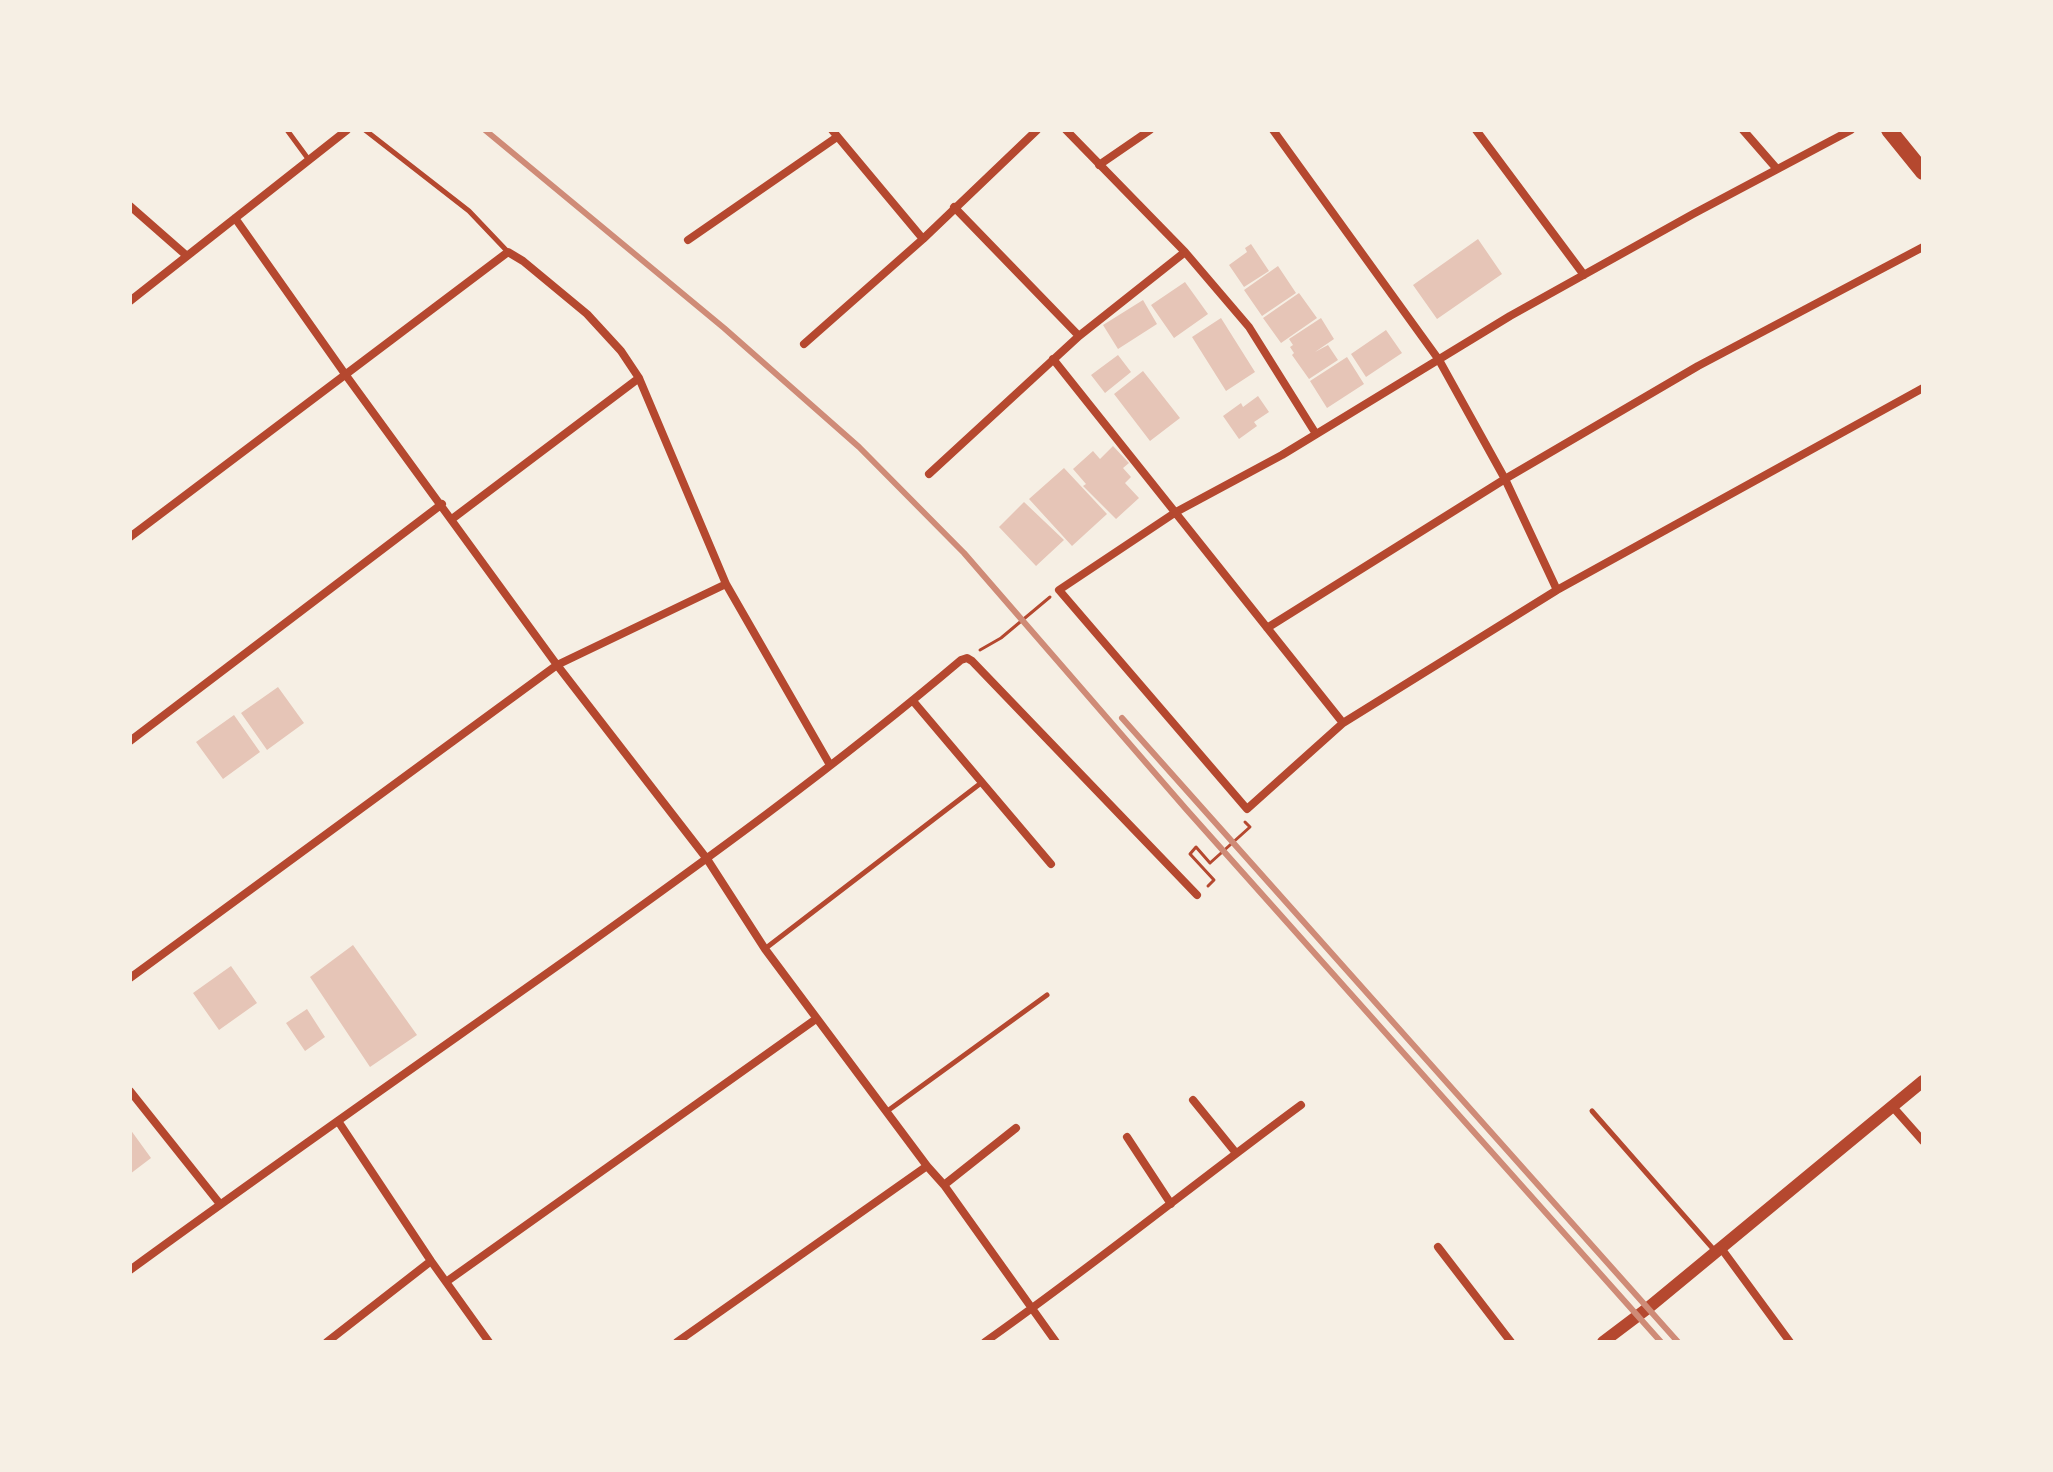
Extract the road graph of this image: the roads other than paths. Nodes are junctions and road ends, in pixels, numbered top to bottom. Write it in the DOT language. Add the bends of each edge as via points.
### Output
graph roads {
  1 [pos="287,130"];
  2 [pos="348,130"];
  3 [pos="365,130"];
  4 [pos="1037,130"];
  5 [pos="1066,130"];
  6 [pos="1150,130"];
  7 [pos="1273,130"];
  8 [pos="1476,130"];
  9 [pos="1743,130"];
  10 [pos="1851,130"];
  11 [pos="1889,130"];
  12 [pos="835,134"];
  13 [pos="309,160"];
  14 [pos="1099,165"];
  15 [pos="1777,169"];
  16 [pos="1923,172"];
  17 [pos="130,206"];
  18 [pos="954,207"];
  19 [pos="235,218"];
  20 [pos="923,239"];
  21 [pos="688,240"];
  22 [pos="1923,247"];
  23 [pos="508,252"];
  24 [pos="1185,252"];
  25 [pos="187,256"];
  26 [pos="1584,275"];
  27 [pos="130,301"];
  28 [pos="1079,336"];
  29 [pos="804,344"];
  30 [pos="1053,359"];
  31 [pos="1439,360"];
  32 [pos="345,374"];
  33 [pos="639,378"];
  34 [pos="1923,388"];
  35 [pos="1316,434"];
  36 [pos="929,474"];
  37 [pos="1505,479"];
  38 [pos="442,504"];
  39 [pos="1176,512"];
  40 [pos="452,519"];
  41 [pos="130,537"];
  42 [pos="726,584"];
  43 [pos="1557,590"];
  44 [pos="1267,628"];
  45 [pos="557,665"];
  46 [pos="913,701"];
  47 [pos="1343,723"];
  48 [pos="130,741"];
  49 [pos="830,765"];
  50 [pos="981,783"];
  51 [pos="707,859"];
  52 [pos="1051,864"];
  53 [pos="1197,895"];
  54 [pos="765,949"];
  55 [pos="130,978"];
  56 [pos="1047,995"];
  57 [pos="816,1019"];
  58 [pos="1923,1081"];
  59 [pos="130,1091"];
  60 [pos="1193,1100"];
  61 [pos="1301,1105"];
  62 [pos="1892,1106"];
  63 [pos="1592,1111"];
  64 [pos="886,1112"];
  65 [pos="338,1121"];
  66 [pos="1016,1128"];
  67 [pos="1127,1137"];
  68 [pos="1923,1141"];
  69 [pos="1236,1153"];
  70 [pos="927,1166"];
  71 [pos="944,1185"];
  72 [pos="220,1204"];
  73 [pos="1171,1204"];
  74 [pos="1438,1247"];
  75 [pos="1718,1250"];
  76 [pos="431,1261"];
  77 [pos="130,1270"];
  78 [pos="446,1282"];
  79 [pos="1032,1309"];
  80 [pos="327,1342"];
  81 [pos="489,1342"];
  82 [pos="677,1342"];
  83 [pos="985,1342"];
  84 [pos="1056,1342"];
  85 [pos="1511,1342"];
  86 [pos="1603,1342"];
  87 [pos="1790,1342"];
  1 -- 13 [label="lane"];
  2 -- 13 [label="street"];
  3 -- 23 [label="lane" via="469,211"];
  4 -- 18 [label="street"];
  5 -- 14 [label="street"];
  6 -- 14 [label="street"];
  7 -- 31 [label="street"];
  8 -- 26 [label="street"];
  9 -- 15 [label="street"];
  10 -- 15 [label="street"];
  11 -- 16 [label="main road"];
  12 -- 20 [label="street"];
  12 -- 21 [label="street"];
  13 -- 19 [label="street"];
  14 -- 24 [label="street"];
  15 -- 26 [label="street"];
  17 -- 25 [label="street"];
  18 -- 20 [label="street"];
  18 -- 28 [label="street"];
  19 -- 25 [label="street"];
  19 -- 32 [label="street"];
  20 -- 29 [label="street"];
  22 -- 37 [label="street" via="1698,366"];
  23 -- 32 [label="street"];
  23 -- 33 [label="street" via="587,314"];
  24 -- 28 [label="street"];
  24 -- 35 [label="street" via="1249,327"];
  25 -- 27 [label="street"];
  26 -- 31 [label="street"];
  28 -- 30 [label="street"];
  30 -- 36 [label="street"];
  30 -- 39 [label="street"];
  31 -- 35 [label="street"];
  31 -- 37 [label="street"];
  32 -- 38 [label="street"];
  32 -- 41 [label="street"];
  33 -- 40 [label="street"];
  33 -- 42 [label="street"];
  34 -- 43 [label="street"];
  35 -- 39 [label="street"];
  37 -- 43 [label="street"];
  37 -- 44 [label="street"];
  38 -- 40 [label="street"];
  38 -- 48 [label="street"];
  39 -- 44 [label="street"];
  39 -- 47 [label="street" via="1059,590 1247,809"];
  40 -- 45 [label="street"];
  42 -- 45 [label="street"];
  42 -- 49 [label="street"];
  43 -- 47 [label="street"];
  44 -- 47 [label="street"];
  45 -- 51 [label="street"];
  45 -- 55 [label="street"];
  46 -- 49 [label="street"];
  46 -- 50 [label="street"];
  46 -- 53 [label="street" via="961,660 972,661"];
  49 -- 51 [label="street"];
  50 -- 52 [label="street"];
  50 -- 54 [label="lane"];
  51 -- 54 [label="street"];
  51 -- 65 [label="street"];
  54 -- 57 [label="street"];
  56 -- 64 [label="lane"];
  57 -- 64 [label="street"];
  57 -- 78 [label="street"];
  58 -- 62 [label="street"];
  59 -- 72 [label="street"];
  60 -- 69 [label="street"];
  61 -- 69 [label="street"];
  62 -- 68 [label="street"];
  62 -- 75 [label="street"];
  63 -- 75 [label="lane"];
  64 -- 70 [label="street"];
  65 -- 72 [label="street"];
  65 -- 76 [label="street"];
  66 -- 71 [label="street"];
  67 -- 73 [label="street"];
  69 -- 73 [label="street"];
  70 -- 71 [label="street"];
  70 -- 82 [label="street"];
  71 -- 79 [label="street"];
  72 -- 77 [label="street"];
  73 -- 79 [label="street"];
  74 -- 85 [label="street"];
  75 -- 86 [label="street"];
  75 -- 87 [label="street"];
  76 -- 78 [label="street"];
  76 -- 80 [label="street"];
  78 -- 81 [label="street"];
  79 -- 83 [label="street"];
  79 -- 84 [label="street"];
}
